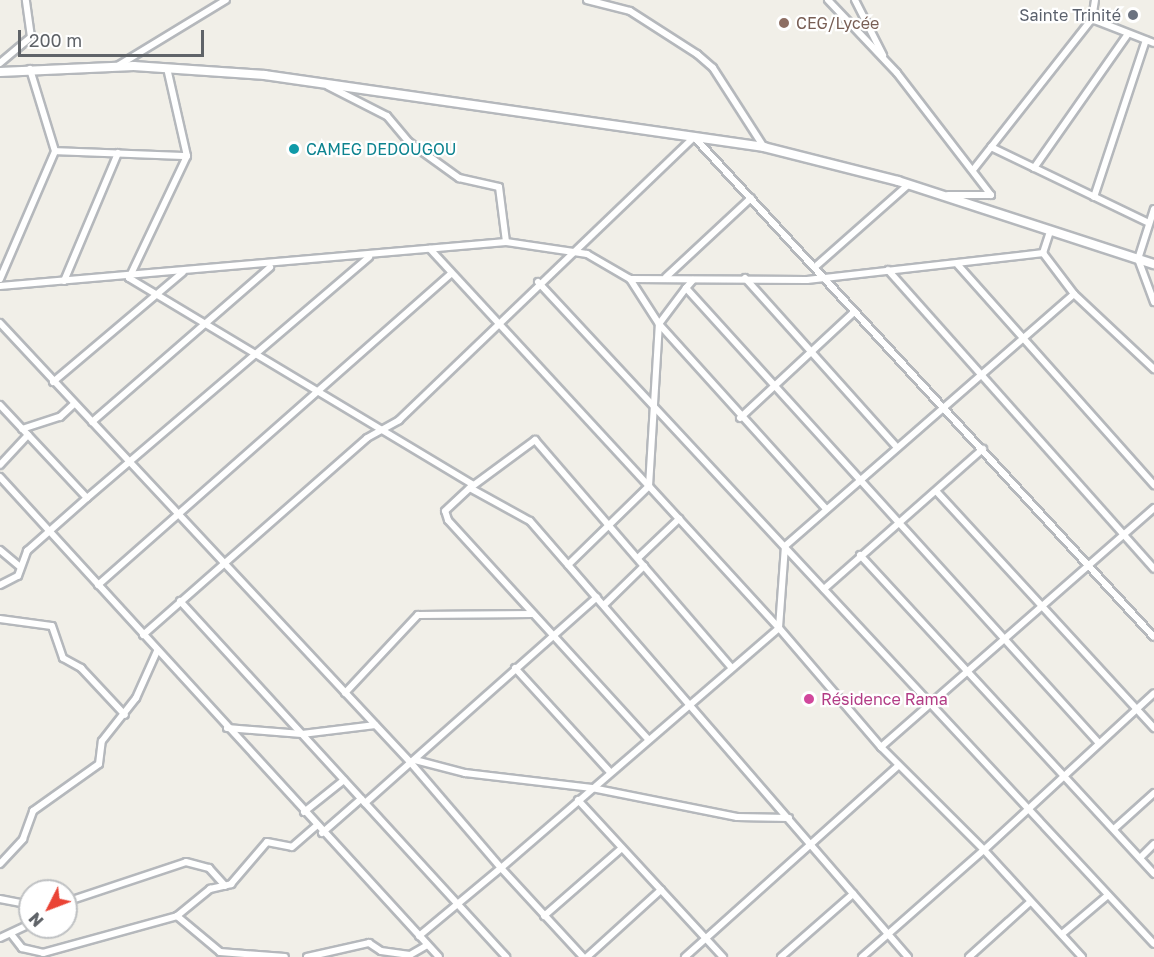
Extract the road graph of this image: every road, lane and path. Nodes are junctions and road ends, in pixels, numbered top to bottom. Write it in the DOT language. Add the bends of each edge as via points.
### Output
graph roads {
  1 [pos="26,0"];
  2 [pos="226,0"];
  3 [pos="586,0"];
  4 [pos="828,0"];
  5 [pos="855,0"];
  6 [pos="1095,0"];
  7 [pos="1092,19"];
  8 [pos="1128,34"];
  9 [pos="1146,40"];
  10 [pos="1154,43"];
  11 [pos="884,58"];
  12 [pos="0,63"];
  13 [pos="30,68"];
  14 [pos="45,68"];
  15 [pos="167,68"];
  16 [pos="0,72"];
  17 [pos="327,86"];
  18 [pos="694,137"];
  19 [pos="764,147"];
  20 [pos="991,147"];
  21 [pos="55,151"];
  22 [pos="118,153"];
  23 [pos="186,156"];
  24 [pos="1034,168"];
  25 [pos="973,170"];
  26 [pos="909,184"];
  27 [pos="942,195"];
  28 [pos="1094,197"];
  29 [pos="751,198"];
  30 [pos="1154,209"];
  31 [pos="1149,223"];
  32 [pos="1050,231"];
  33 [pos="506,242"];
  34 [pos="429,249"];
  35 [pos="573,251"];
  36 [pos="1043,253"];
  37 [pos="370,257"];
  38 [pos="1138,259"];
  39 [pos="958,264"];
  40 [pos="1154,264"];
  41 [pos="270,267"];
  42 [pos="815,267"];
  43 [pos="888,270"];
  44 [pos="183,272"];
  45 [pos="450,275"];
  46 [pos="823,276"];
  47 [pos="666,277"];
  48 [pos="129,278"];
  49 [pos="745,278"];
  50 [pos="0,279"];
  51 [pos="630,279"];
  52 [pos="693,280"];
  53 [pos="64,281"];
  54 [pos="538,282"];
  55 [pos="0,286"];
  56 [pos="686,288"];
  57 [pos="1074,294"];
  58 [pos="156,295"];
  59 [pos="1154,302"];
  60 [pos="854,312"];
  61 [pos="0,323"];
  62 [pos="204,323"];
  63 [pos="496,323"];
  64 [pos="659,324"];
  65 [pos="1021,338"];
  66 [pos="809,352"];
  67 [pos="255,354"];
  68 [pos="1154,369"];
  69 [pos="980,377"];
  70 [pos="53,382"];
  71 [pos="773,388"];
  72 [pos="317,391"];
  73 [pos="74,404"];
  74 [pos="0,405"];
  75 [pos="654,406"];
  76 [pos="944,407"];
  77 [pos="740,418"];
  78 [pos="92,422"];
  79 [pos="22,429"];
  80 [pos="383,431"];
  81 [pos="28,435"];
  82 [pos="896,446"];
  83 [pos="983,449"];
  84 [pos="128,461"];
  85 [pos="0,465"];
  86 [pos="0,477"];
  87 [pos="859,480"];
  88 [pos="1154,485"];
  89 [pos="471,486"];
  90 [pos="649,486"];
  91 [pos="937,492"];
  92 [pos="87,498"];
  93 [pos="1154,508"];
  94 [pos="826,509"];
  95 [pos="176,515"];
  96 [pos="679,519"];
  97 [pos="897,521"];
  98 [pos="609,525"];
  99 [pos="49,531"];
  100 [pos="1125,538"];
  101 [pos="785,546"];
  102 [pos="0,550"];
  103 [pos="860,555"];
  104 [pos="638,558"];
  105 [pos="222,563"];
  106 [pos="568,565"];
  107 [pos="644,566"];
  108 [pos="1091,566"];
  109 [pos="20,567"];
  110 [pos="1154,569"];
  111 [pos="0,585"];
  112 [pos="98,585"];
  113 [pos="824,589"];
  114 [pos="597,597"];
  115 [pos="180,601"];
  116 [pos="604,604"];
  117 [pos="1044,609"];
  118 [pos="533,614"];
  119 [pos="0,619"];
  120 [pos="780,628"];
  121 [pos="143,635"];
  122 [pos="553,636"];
  123 [pos="1154,637"];
  124 [pos="1006,641"];
  125 [pos="157,651"];
  126 [pos="731,667"];
  127 [pos="515,668"];
  128 [pos="969,674"];
  129 [pos="345,693"];
  130 [pos="1154,693"];
  131 [pos="692,702"];
  132 [pos="932,704"];
  133 [pos="1136,710"];
  134 [pos="125,715"];
  135 [pos="375,725"];
  136 [pos="227,728"];
  137 [pos="1154,728"];
  138 [pos="302,734"];
  139 [pos="647,738"];
  140 [pos="1098,742"];
  141 [pos="881,747"];
  142 [pos="413,761"];
  143 [pos="898,766"];
  144 [pos="609,771"];
  145 [pos="1061,774"];
  146 [pos="344,780"];
  147 [pos="592,788"];
  148 [pos="1154,793"];
  149 [pos="579,800"];
  150 [pos="363,801"];
  151 [pos="1026,808"];
  152 [pos="304,812"];
  153 [pos="789,818"];
  154 [pos="316,826"];
  155 [pos="1114,829"];
  156 [pos="322,833"];
  157 [pos="1154,844"];
  158 [pos="813,846"];
  159 [pos="622,848"];
  160 [pos="984,850"];
  161 [pos="1140,858"];
  162 [pos="0,864"];
  163 [pos="501,867"];
  164 [pos="1154,874"];
  165 [pos="225,886"];
  166 [pos="661,890"];
  167 [pos="853,894"];
  168 [pos="1108,895"];
  169 [pos="78,898"];
  170 [pos="0,899"];
  171 [pos="455,902"];
  172 [pos="1030,902"];
  173 [pos="18,903"];
  174 [pos="177,916"];
  175 [pos="544,916"];
  176 [pos="18,930"];
  177 [pos="11,934"];
  178 [pos="888,934"];
  179 [pos="1062,934"];
  180 [pos="419,936"];
  181 [pos="0,938"];
  182 [pos="706,939"];
  183 [pos="1154,944"];
  184 [pos="427,945"];
  185 [pos="284,957"];
  186 [pos="307,957"];
  187 [pos="439,957"];
  188 [pos="506,957"];
  189 [pos="585,957"];
  190 [pos="685,957"];
  191 [pos="723,957"];
  192 [pos="781,957"];
  193 [pos="862,957"];
  194 [pos="908,957"];
  195 [pos="969,957"];
  196 [pos="1082,957"];
  1 -- 12 [label="street" via="32,37"];
  2 -- 14 [label="street" via="120,65"];
  3 -- 19 [label="street" via="630,11 697,54 713,68"];
  4 -- 11 [label="street"];
  5 -- 11 [label="street"];
  6 -- 7 [label="street"];
  7 -- 8 [label="street"];
  7 -- 20 [label="street"];
  8 -- 9 [label="street"];
  8 -- 24 [label="street"];
  9 -- 10 [label="street"];
  9 -- 28 [label="street"];
  11 -- 25 [label="street"];
  13 -- 14 [label="main road"];
  13 -- 16 [label="main road"];
  13 -- 21 [label="street"];
  14 -- 15 [label="main road"];
  15 -- 17 [label="main road"];
  15 -- 23 [label="street"];
  17 -- 18 [label="main road"];
  17 -- 33 [label="street" via="387,116 409,142 459,178 499,186"];
  18 -- 19 [label="main road"];
  18 -- 29 [label="street"];
  18 -- 35 [label="street"];
  19 -- 26 [label="main road"];
  20 -- 24 [label="street"];
  20 -- 25 [label="street"];
  21 -- 22 [label="street"];
  21 -- 50 [label="street"];
  22 -- 23 [label="street"];
  22 -- 53 [label="street"];
  23 -- 48 [label="street"];
  24 -- 28 [label="street"];
  25 -- 27 [label="street" via="991,195"];
  26 -- 27 [label="main road"];
  26 -- 42 [label="street"];
  27 -- 32 [label="main road"];
  28 -- 31 [label="street"];
  29 -- 42 [label="street"];
  29 -- 47 [label="street"];
  30 -- 31 [label="street"];
  31 -- 38 [label="street"];
  32 -- 36 [label="street"];
  32 -- 38 [label="main road"];
  33 -- 34 [label="street"];
  33 -- 35 [label="street"];
  34 -- 37 [label="street"];
  34 -- 45 [label="street"];
  35 -- 51 [label="street"];
  35 -- 54 [label="street"];
  36 -- 39 [label="street"];
  36 -- 57 [label="street"];
  37 -- 41 [label="street"];
  37 -- 67 [label="street"];
  38 -- 40 [label="main road"];
  38 -- 59 [label="street"];
  39 -- 43 [label="street"];
  39 -- 65 [label="street"];
  41 -- 44 [label="street"];
  41 -- 62 [label="street"];
  42 -- 46 [label="street"];
  43 -- 46 [label="street"];
  43 -- 69 [label="street"];
  44 -- 48 [label="street"];
  44 -- 58 [label="street"];
  45 -- 63 [label="street"];
  45 -- 72 [label="street"];
  46 -- 49 [label="street"];
  46 -- 60 [label="street"];
  47 -- 51 [label="street"];
  47 -- 52 [label="street"];
  48 -- 53 [label="street"];
  48 -- 58 [label="street"];
  49 -- 52 [label="street"];
  49 -- 66 [label="street"];
  51 -- 64 [label="street"];
  52 -- 56 [label="street"];
  53 -- 55 [label="street"];
  54 -- 63 [label="street"];
  54 -- 75 [label="street"];
  56 -- 64 [label="street"];
  56 -- 71 [label="street"];
  57 -- 65 [label="street"];
  57 -- 68 [label="street"];
  58 -- 62 [label="street"];
  58 -- 70 [label="street"];
  60 -- 66 [label="street"];
  60 -- 76 [label="street"];
  61 -- 70 [label="street"];
  62 -- 67 [label="street"];
  62 -- 78 [label="street"];
  63 -- 80 [label="street"];
  63 -- 90 [label="street"];
  64 -- 75 [label="street"];
  64 -- 77 [label="street"];
  65 -- 69 [label="street"];
  65 -- 88 [label="street"];
  66 -- 71 [label="street"];
  66 -- 82 [label="street"];
  67 -- 72 [label="street"];
  67 -- 84 [label="street"];
  69 -- 76 [label="street"];
  69 -- 100 [label="street"];
  70 -- 73 [label="street"];
  71 -- 77 [label="street"];
  71 -- 87 [label="street"];
  72 -- 80 [label="street"];
  72 -- 95 [label="street"];
  73 -- 78 [label="street"];
  73 -- 79 [label="street" via="60,417"];
  74 -- 79 [label="street"];
  75 -- 90 [label="street"];
  75 -- 101 [label="street"];
  76 -- 82 [label="street"];
  76 -- 83 [label="street"];
  77 -- 94 [label="street"];
  78 -- 84 [label="street"];
  79 -- 81 [label="street"];
  80 -- 89 [label="street"];
  80 -- 105 [label="street" via="367,438"];
  81 -- 85 [label="street"];
  81 -- 92 [label="street"];
  82 -- 87 [label="street"];
  83 -- 91 [label="street"];
  83 -- 108 [label="street"];
  84 -- 92 [label="street"];
  84 -- 95 [label="street"];
  86 -- 99 [label="street"];
  87 -- 94 [label="street"];
  87 -- 97 [label="street"];
  89 -- 98 [label="street" via="536,440"];
  89 -- 106 [label="street" via="530,521"];
  89 -- 118 [label="street" via="445,516"];
  90 -- 96 [label="street"];
  90 -- 98 [label="street"];
  91 -- 97 [label="street"];
  91 -- 117 [label="street"];
  92 -- 99 [label="street"];
  93 -- 100 [label="street"];
  94 -- 101 [label="street"];
  95 -- 105 [label="street"];
  95 -- 112 [label="street"];
  96 -- 104 [label="street"];
  96 -- 120 [label="street"];
  97 -- 103 [label="street"];
  97 -- 124 [label="street"];
  98 -- 104 [label="street"];
  98 -- 106 [label="street"];
  99 -- 109 [label="street" via="27,551"];
  99 -- 112 [label="street"];
  100 -- 108 [label="street"];
  100 -- 110 [label="street"];
  101 -- 113 [label="street"];
  101 -- 120 [label="street"];
  102 -- 109 [label="street"];
  103 -- 113 [label="street"];
  103 -- 128 [label="street"];
  104 -- 107 [label="street"];
  105 -- 115 [label="street"];
  105 -- 129 [label="street"];
  106 -- 114 [label="street"];
  107 -- 116 [label="street"];
  107 -- 126 [label="street"];
  108 -- 117 [label="street"];
  108 -- 123 [label="street"];
  109 -- 111 [label="street" via="15,579"];
  112 -- 121 [label="street"];
  113 -- 132 [label="street"];
  114 -- 116 [label="street"];
  114 -- 122 [label="street"];
  115 -- 121 [label="street"];
  115 -- 138 [label="street"];
  116 -- 131 [label="street"];
  117 -- 124 [label="street"];
  117 -- 133 [label="street"];
  118 -- 122 [label="street"];
  118 -- 129 [label="street" via="418,615"];
  119 -- 134 [label="street" via="46,622 63,658 81,668"];
  120 -- 126 [label="street"];
  120 -- 141 [label="street"];
  121 -- 125 [label="street"];
  122 -- 127 [label="street"];
  122 -- 139 [label="street"];
  124 -- 128 [label="street"];
  124 -- 140 [label="street"];
  125 -- 134 [label="street"];
  125 -- 136 [label="street"];
  126 -- 131 [label="street"];
  127 -- 142 [label="street"];
  127 -- 144 [label="street"];
  128 -- 132 [label="street"];
  128 -- 145 [label="street"];
  129 -- 135 [label="street"];
  130 -- 133 [label="street"];
  131 -- 139 [label="street"];
  131 -- 153 [label="street"];
  132 -- 141 [label="street"];
  132 -- 151 [label="street"];
  133 -- 137 [label="street"];
  133 -- 140 [label="street"];
  134 -- 162 [label="street" via="102,741 99,764 33,811 23,839"];
  135 -- 138 [label="street"];
  135 -- 142 [label="street"];
  136 -- 138 [label="street"];
  136 -- 152 [label="street"];
  138 -- 146 [label="street"];
  139 -- 144 [label="street"];
  140 -- 145 [label="street"];
  141 -- 143 [label="street"];
  142 -- 147 [label="street" via="465,773"];
  142 -- 150 [label="street"];
  142 -- 163 [label="street"];
  143 -- 158 [label="street"];
  143 -- 160 [label="street"];
  144 -- 147 [label="street"];
  145 -- 151 [label="street"];
  145 -- 155 [label="street"];
  146 -- 150 [label="street"];
  146 -- 152 [label="street"];
  147 -- 149 [label="street"];
  147 -- 153 [label="street" via="737,817"];
  148 -- 155 [label="street"];
  149 -- 159 [label="street"];
  149 -- 163 [label="street"];
  150 -- 156 [label="street"];
  150 -- 171 [label="street"];
  151 -- 160 [label="street"];
  151 -- 168 [label="street"];
  152 -- 154 [label="street"];
  153 -- 158 [label="street"];
  154 -- 156 [label="street"];
  154 -- 165 [label="street" via="292,847 267,842"];
  155 -- 161 [label="street"];
  156 -- 180 [label="street"];
  157 -- 161 [label="street"];
  158 -- 167 [label="street"];
  158 -- 182 [label="street"];
  159 -- 166 [label="street"];
  159 -- 175 [label="street"];
  160 -- 172 [label="street"];
  160 -- 178 [label="street"];
  161 -- 164 [label="street"];
  163 -- 171 [label="street"];
  163 -- 175 [label="street"];
  165 -- 169 [label="street" via="208,868 186,862"];
  165 -- 174 [label="street" via="210,889"];
  166 -- 182 [label="street"];
  166 -- 189 [label="street"];
  167 -- 178 [label="street"];
  167 -- 192 [label="street"];
  168 -- 179 [label="street"];
  168 -- 183 [label="street"];
  170 -- 173 [label="street"];
  171 -- 180 [label="street"];
  171 -- 188 [label="street"];
  172 -- 179 [label="street"];
  172 -- 195 [label="street"];
  174 -- 177 [label="street" via="43,952 22,948"];
  174 -- 185 [label="street" via="220,952"];
  175 -- 189 [label="street"];
  176 -- 177 [label="street"];
  177 -- 181 [label="street"];
  178 -- 193 [label="street"];
  178 -- 194 [label="street"];
  179 -- 196 [label="street"];
  180 -- 184 [label="street"];
  182 -- 190 [label="street"];
  182 -- 191 [label="street"];
  184 -- 186 [label="street" via="410,955 381,951 369,943"];
  184 -- 187 [label="street"];
}
